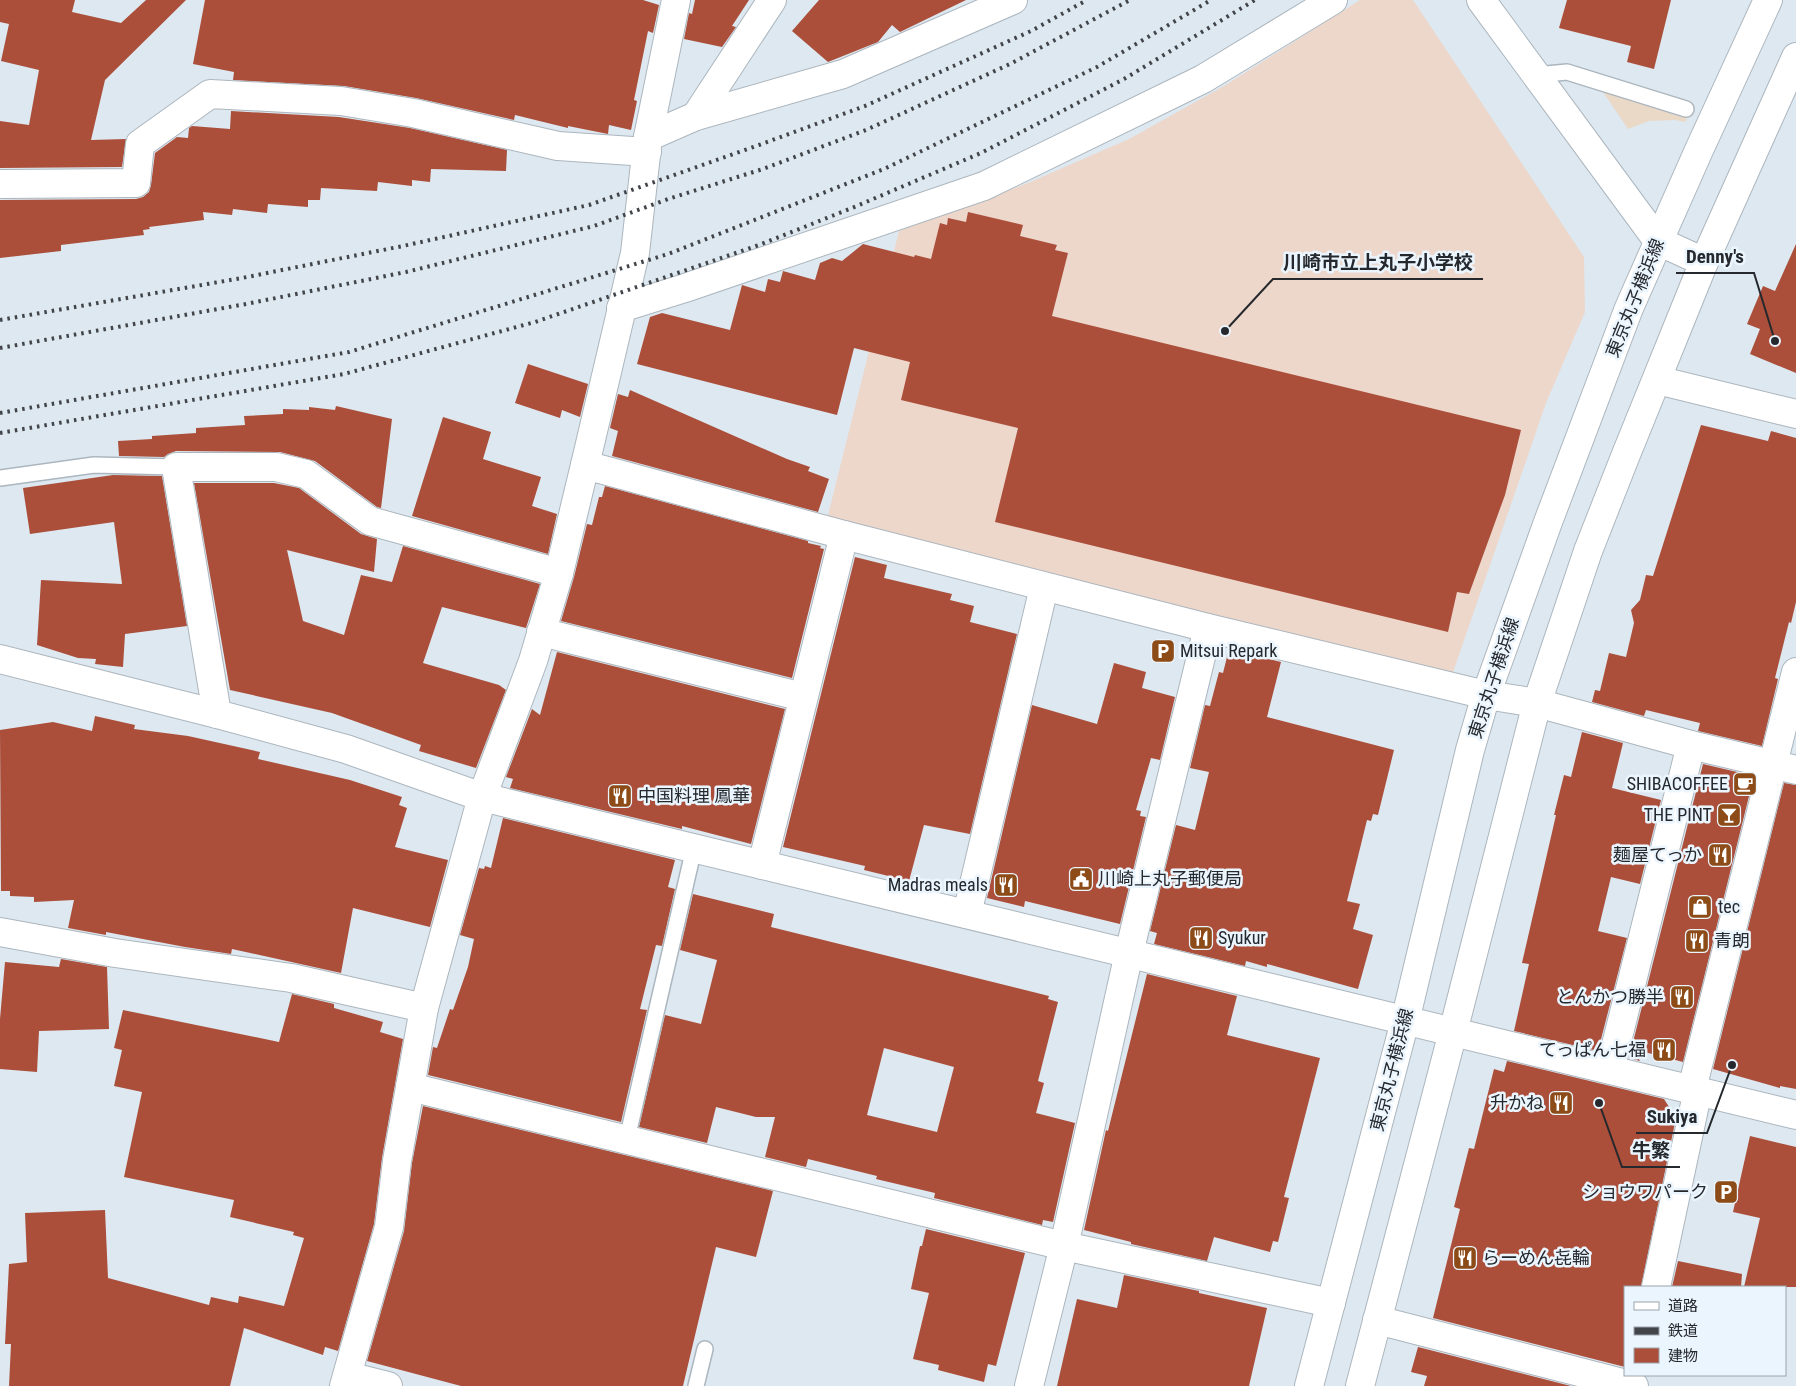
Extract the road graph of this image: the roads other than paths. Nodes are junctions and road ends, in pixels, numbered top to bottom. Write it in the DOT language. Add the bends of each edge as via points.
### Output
graph roads {
  1 [pos="676,0"];
  2 [pos="772,0"];
  3 [pos="1014,0"];
  4 [pos="1333,0"];
  5 [pos="1481,0"];
  6 [pos="1768,0"];
  7 [pos="1796,56"];
  8 [pos="1536,75"];
  9 [pos="1686,109"];
  10 [pos="696,116"];
  11 [pos="647,144"];
  12 [pos="0,184"];
  13 [pos="1658,240"];
  14 [pos="1704,262"];
  15 [pos="621,308"];
  16 [pos="1657,380"];
  17 [pos="1796,414"];
  18 [pos="585,465"];
  19 [pos="176,467"];
  20 [pos="0,478"];
  21 [pos="844,535"];
  22 [pos="559,573"];
  23 [pos="1044,587"];
  24 [pos="1208,628"];
  25 [pos="541,632"];
  26 [pos="0,659"];
  27 [pos="1796,672"];
  28 [pos="1486,694"];
  29 [pos="803,697"];
  30 [pos="1537,703"];
  31 [pos="217,714"];
  32 [pos="1691,745"];
  33 [pos="1785,767"];
  34 [pos="482,797"];
  35 [pos="694,848"];
  36 [pos="762,865"];
  37 [pos="967,914"];
  38 [pos="0,932"];
  39 [pos="1130,953"];
  40 [pos="424,1008"];
  41 [pos="1405,1021"];
  42 [pos="1454,1032"];
  43 [pos="1610,1069"];
  44 [pos="410,1087"];
  45 [pos="1695,1089"];
  46 [pos="1796,1114"];
  47 [pos="628,1140"];
  48 [pos="1064,1246"];
  49 [pos="1656,1286"];
  50 [pos="1331,1303"];
  51 [pos="1377,1320"];
  52 [pos="705,1349"];
  53 [pos="346,1381"];
  54 [pos="388,1386"];
  55 [pos="696,1386"];
  56 [pos="1029,1386"];
  57 [pos="1309,1386"];
  58 [pos="1360,1386"];
  59 [pos="1634,1386"];
  1 -- 11 [label="street"];
  2 -- 10 [label="street"];
  3 -- 10 [label="street" via="843,74"];
  4 -- 15 [label="street" via="1203,79 984,186"];
  5 -- 8 [label="street"];
  6 -- 13 [label="street, 東京丸子横浜線"];
  7 -- 14 [label="street"];
  8 -- 9 [label="lane" via="1567,72"];
  8 -- 13 [label="street"];
  10 -- 11 [label="street"];
  11 -- 12 [label="street" via="558,146 413,112 341,101 210,94 140,144 136,183"];
  11 -- 15 [label="street" via="635,253"];
  13 -- 14 [label="street"];
  13 -- 28 [label="street, 東京丸子横浜線" via="1625,318"];
  14 -- 16 [label="street"];
  15 -- 18 [label="street"];
  16 -- 17 [label="street"];
  16 -- 30 [label="street" via="1588,551"];
  18 -- 21 [label="street"];
  18 -- 22 [label="street"];
  19 -- 20 [label="lane" via="94,465"];
  19 -- 22 [label="street" via="276,467 306,474 370,521"];
  19 -- 31 [label="street"];
  21 -- 23 [label="street"];
  21 -- 29 [label="street"];
  22 -- 25 [label="street"];
  23 -- 24 [label="street"];
  23 -- 37 [label="street"];
  24 -- 28 [label="street"];
  24 -- 39 [label="street"];
  25 -- 29 [label="street"];
  25 -- 34 [label="street"];
  26 -- 31 [label="street"];
  27 -- 33 [label="street"];
  28 -- 30 [label="street"];
  28 -- 41 [label="street, 東京丸子横浜線"];
  29 -- 36 [label="street"];
  30 -- 32 [label="street"];
  30 -- 42 [label="street"];
  31 -- 34 [label="street" via="346,749"];
  32 -- 33 [label="street"];
  32 -- 43 [label="street"];
  33 -- 45 [label="street"];
  34 -- 35 [label="street"];
  34 -- 40 [label="street"];
  35 -- 36 [label="street"];
  35 -- 47 [label="lane"];
  36 -- 37 [label="street"];
  37 -- 39 [label="street"];
  38 -- 40 [label="street" via="115,953 291,978"];
  39 -- 41 [label="street"];
  39 -- 48 [label="street"];
  40 -- 44 [label="street"];
  41 -- 42 [label="street"];
  41 -- 50 [label="street, 東京丸子横浜線"];
  42 -- 43 [label="street"];
  42 -- 51 [label="street"];
  43 -- 45 [label="street"];
  44 -- 47 [label="street"];
  44 -- 53 [label="street" via="388,1227"];
  45 -- 46 [label="street"];
  45 -- 49 [label="street"];
  47 -- 48 [label="street"];
  48 -- 50 [label="street"];
  48 -- 56 [label="street"];
  50 -- 57 [label="street, 東京丸子横浜線"];
  51 -- 58 [label="street"];
  51 -- 59 [label="street"];
  52 -- 55 [label="lane"];
  53 -- 54 [label="street"];
}
